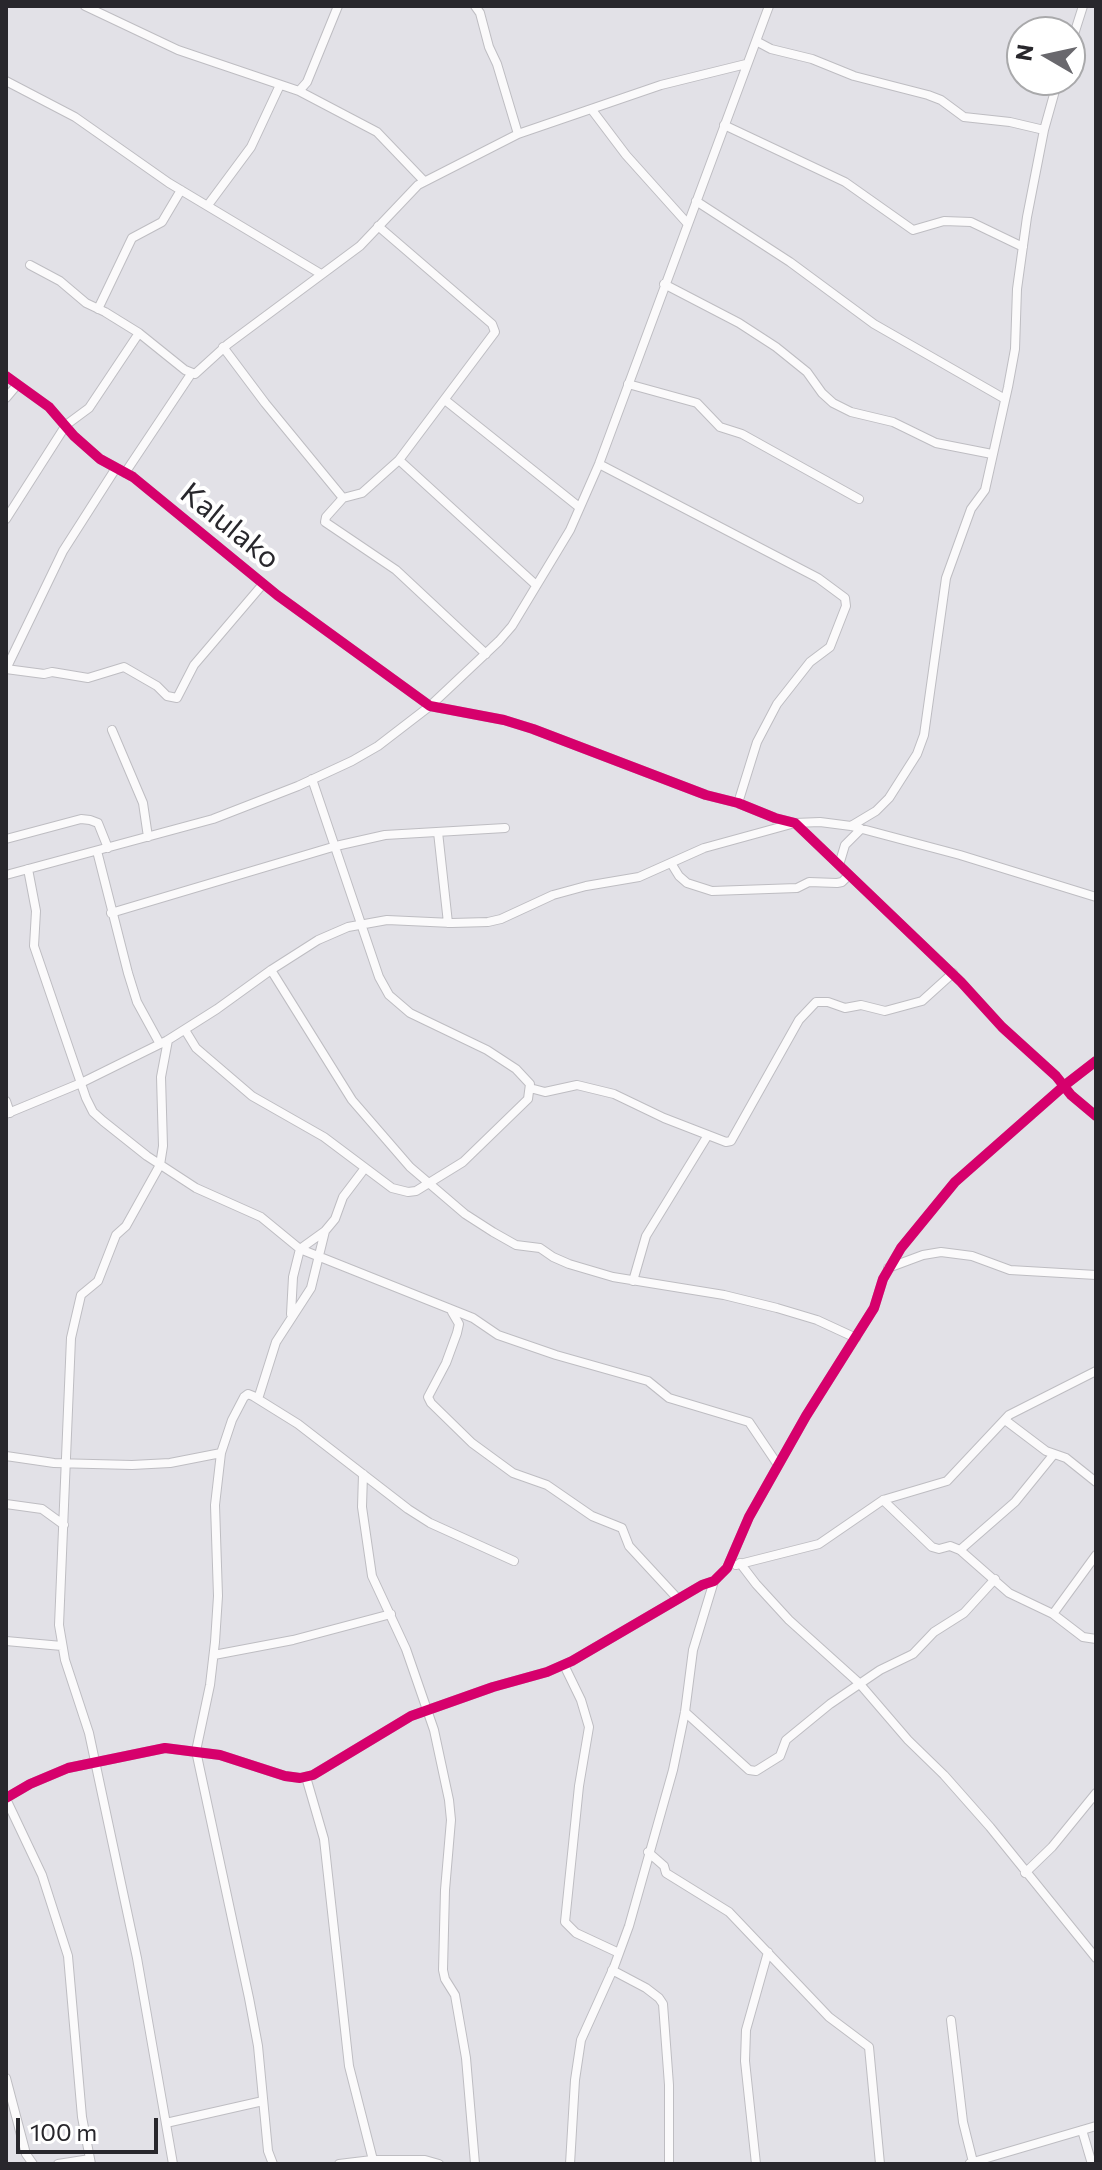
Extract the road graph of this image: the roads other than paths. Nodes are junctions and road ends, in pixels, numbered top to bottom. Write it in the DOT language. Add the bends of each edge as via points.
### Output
graph roads {
  1 [pos="85,6"];
  2 [pos="338,6"];
  3 [pos="475,6"];
  4 [pos="769,6"];
  5 [pos="756,41"];
  6 [pos="746,64"];
  7 [pos="6,81"];
  8 [pos="280,85"];
  9 [pos="299,91"];
  10 [pos="1054,96"];
  11 [pos="592,110"];
  12 [pos="724,125"];
  13 [pos="1044,130"];
  14 [pos="518,134"];
  15 [pos="424,181"];
  16 [pos="181,190"];
  17 [pos="696,201"];
  18 [pos="208,205"];
  19 [pos="687,223"];
  20 [pos="378,226"];
  21 [pos="1023,247"];
  22 [pos="30,265"];
  23 [pos="321,274"];
  24 [pos="664,284"];
  25 [pos="98,309"];
  26 [pos="139,333"];
  27 [pos="223,347"];
  28 [pos="191,374"];
  29 [pos="6,376"];
  30 [pos="628,384"];
  31 [pos="17,385"];
  32 [pos="6,398"];
  33 [pos="1005,399"];
  34 [pos="445,400"];
  35 [pos="66,425"];
  36 [pos="992,454"];
  37 [pos="399,460"];
  38 [pos="599,464"];
  39 [pos="116,468"];
  40 [pos="125,473"];
  41 [pos="343,498"];
  42 [pos="859,499"];
  43 [pos="579,507"];
  44 [pos="8,512"];
  45 [pos="263,584"];
  46 [pos="536,585"];
  47 [pos="486,654"];
  48 [pos="6,669"];
  49 [pos="430,706"];
  50 [pos="112,730"];
  51 [pos="312,779"];
  52 [pos="738,803"];
  53 [pos="795,823"];
  54 [pos="851,826"];
  55 [pos="505,828"];
  56 [pos="861,829"];
  57 [pos="438,832"];
  58 [pos="148,837"];
  59 [pos="6,839"];
  60 [pos="336,846"];
  61 [pos="108,848"];
  62 [pos="97,851"];
  63 [pos="671,863"];
  64 [pos="839,865"];
  65 [pos="28,869"];
  66 [pos="6,875"];
  67 [pos="849,875"];
  68 [pos="1096,897"];
  69 [pos="111,913"];
  70 [pos="361,923"];
  71 [pos="448,923"];
  72 [pos="271,970"];
  73 [pos="953,973"];
  74 [pos="185,1030"];
  75 [pos="164,1042"];
  76 [pos="1096,1061"];
  77 [pos="81,1083"];
  78 [pos="1065,1085"];
  79 [pos="530,1088"];
  80 [pos="6,1101"];
  81 [pos="8,1113"];
  82 [pos="1096,1116"];
  83 [pos="708,1135"];
  84 [pos="160,1165"];
  85 [pos="365,1168"];
  86 [pos="427,1183"];
  87 [pos="325,1231"];
  88 [pos="300,1249"];
  89 [pos="319,1257"];
  90 [pos="888,1268"];
  91 [pos="1096,1275"];
  92 [pos="633,1281"];
  93 [pos="452,1312"];
  94 [pos="291,1315"];
  95 [pos="856,1338"];
  96 [pos="1096,1371"];
  97 [pos="258,1399"];
  98 [pos="1005,1420"];
  99 [pos="221,1453"];
  100 [pos="1054,1454"];
  101 [pos="6,1456"];
  102 [pos="65,1463"];
  103 [pos="778,1465"];
  104 [pos="363,1474"];
  105 [pos="1096,1482"];
  106 [pos="883,1500"];
  107 [pos="6,1504"];
  108 [pos="64,1525"];
  109 [pos="960,1550"];
  110 [pos="1096,1555"];
  111 [pos="514,1561"];
  112 [pos="740,1563"];
  113 [pos="727,1568"];
  114 [pos="995,1579"];
  115 [pos="714,1581"];
  116 [pos="678,1599"];
  117 [pos="391,1614"];
  118 [pos="1053,1614"];
  119 [pos="1096,1639"];
  120 [pos="6,1641"];
  121 [pos="62,1646"];
  122 [pos="214,1655"];
  123 [pos="564,1665"];
  124 [pos="859,1683"];
  125 [pos="427,1710"];
  126 [pos="685,1712"];
  127 [pos="196,1751"];
  128 [pos="95,1761"];
  129 [pos="306,1777"];
  130 [pos="1096,1793"];
  131 [pos="6,1798"];
  132 [pos="648,1852"];
  133 [pos="1025,1873"];
  134 [pos="768,1952"];
  135 [pos="619,1953"];
  136 [pos="1096,1958"];
  137 [pos="612,1970"];
  138 [pos="951,2020"];
  139 [pos="6,2078"];
  140 [pos="263,2101"];
  141 [pos="166,2123"];
  142 [pos="1096,2126"];
  143 [pos="1082,2130"];
  144 [pos="91,2162"];
  145 [pos="373,2162"];
  146 [pos="970,2163"];
  147 [pos="33,2164"];
  148 [pos="58,2164"];
  149 [pos="173,2164"];
  150 [pos="273,2164"];
  151 [pos="339,2164"];
  152 [pos="439,2164"];
  153 [pos="475,2164"];
  154 [pos="570,2164"];
  155 [pos="669,2164"];
  156 [pos="756,2164"];
  157 [pos="880,2164"];
  158 [pos="1092,2164"];
  1 -- 8 [label="street" via="178,50"];
  2 -- 9 [label="street"];
  3 -- 14 [label="street"];
  4 -- 5 [label="street"];
  5 -- 6 [label="street"];
  5 -- 13 [label="street" via="854,76 928,95 964,117"];
  6 -- 11 [label="street" via="661,85"];
  6 -- 12 [label="street"];
  7 -- 16 [label="street" via="75,117"];
  8 -- 9 [label="street"];
  8 -- 18 [label="street" via="251,147"];
  9 -- 15 [label="street" via="377,132"];
  10 -- 13 [label="street"];
  11 -- 14 [label="street"];
  11 -- 19 [label="street"];
  12 -- 17 [label="street"];
  12 -- 21 [label="street" via="845,182 913,230 944,221 971,222"];
  13 -- 21 [label="street"];
  14 -- 15 [label="street"];
  15 -- 20 [label="street"];
  16 -- 18 [label="street"];
  16 -- 25 [label="street" via="162,222 132,238"];
  17 -- 19 [label="street"];
  17 -- 33 [label="street" via="874,324"];
  18 -- 23 [label="street"];
  19 -- 24 [label="street"];
  20 -- 23 [label="street"];
  20 -- 34 [label="street" via="495,328"];
  21 -- 33 [label="street" via="1015,349"];
  22 -- 25 [label="street"];
  23 -- 27 [label="street"];
  24 -- 30 [label="street"];
  24 -- 36 [label="street" via="776,347 833,403 893,422 936,443"];
  25 -- 26 [label="street"];
  26 -- 28 [label="street"];
  26 -- 35 [label="street" via="89,408"];
  27 -- 28 [label="street"];
  27 -- 41 [label="street"];
  28 -- 40 [label="street"];
  29 -- 31 [label="street, Kalulako"];
  30 -- 38 [label="street"];
  30 -- 42 [label="street" via="697,403 720,427"];
  31 -- 32 [label="street"];
  31 -- 35 [label="street, Kalulako"];
  33 -- 36 [label="street"];
  34 -- 37 [label="street"];
  34 -- 43 [label="street"];
  35 -- 39 [label="street, Kalulako" via="91,452"];
  35 -- 44 [label="street"];
  36 -- 54 [label="street" via="985,490 971,509 946,578 917,754 889,798"];
  37 -- 41 [label="street" via="362,493"];
  37 -- 46 [label="street"];
  38 -- 43 [label="street"];
  38 -- 52 [label="street" via="818,578 845,598 830,647 787,688 757,742"];
  39 -- 40 [label="street, Kalulako"];
  39 -- 48 [label="street" via="63,551"];
  40 -- 45 [label="street, Kalulako"];
  41 -- 47 [label="street" via="325,522 396,570"];
  43 -- 46 [label="street"];
  45 -- 48 [label="street" via="194,665 177,698 124,667 88,678"];
  45 -- 49 [label="street, Kalulako"];
  46 -- 47 [label="street" via="512,626"];
  47 -- 49 [label="street"];
  49 -- 51 [label="street" via="378,746"];
  49 -- 52 [label="street" via="533,729"];
  50 -- 58 [label="street" via="143,803"];
  51 -- 58 [label="street" via="244,808"];
  51 -- 60 [label="street"];
  52 -- 53 [label="street"];
  53 -- 54 [label="street"];
  53 -- 63 [label="street" via="704,848"];
  53 -- 64 [label="street"];
  54 -- 56 [label="street"];
  55 -- 57 [label="street"];
  56 -- 64 [label="street" via="845,845"];
  56 -- 68 [label="street"];
  57 -- 60 [label="street" via="385,835"];
  57 -- 71 [label="street"];
  58 -- 61 [label="street"];
  59 -- 61 [label="street" via="90,820 98,823"];
  60 -- 69 [label="street"];
  60 -- 70 [label="street"];
  61 -- 62 [label="street"];
  62 -- 65 [label="street"];
  62 -- 69 [label="street"];
  63 -- 67 [label="street" via="687,883 712,891 797,888 809,882 842,882"];
  63 -- 71 [label="street" via="639,877 553,895 501,919"];
  64 -- 67 [label="street"];
  65 -- 66 [label="street"];
  65 -- 77 [label="street" via="36,911 34,946"];
  67 -- 73 [label="street"];
  69 -- 75 [label="street" via="137,1002"];
  70 -- 71 [label="street"];
  70 -- 72 [label="street" via="318,940"];
  70 -- 79 [label="street" via="389,995 410,1013 498,1056 527,1078"];
  72 -- 74 [label="street"];
  72 -- 86 [label="street" via="352,1100"];
  73 -- 78 [label="street"];
  73 -- 83 [label="street" via="922,1001 890,1010 816,1002 799,1020 731,1141"];
  74 -- 75 [label="street"];
  74 -- 85 [label="street" via="196,1048 252,1096 324,1137"];
  75 -- 77 [label="street"];
  75 -- 84 [label="street"];
  76 -- 78 [label="street"];
  77 -- 81 [label="street"];
  77 -- 84 [label="street" via="93,1112"];
  78 -- 82 [label="street"];
  78 -- 90 [label="street" via="955,1182"];
  79 -- 83 [label="street" via="545,1092 577,1085 601,1090"];
  79 -- 86 [label="street" via="528,1099 463,1162"];
  80 -- 81 [label="street"];
  83 -- 92 [label="street" via="646,1236"];
  84 -- 88 [label="street" via="261,1217"];
  84 -- 102 [label="street" via="116,1235 98,1281 78,1304 71,1338"];
  85 -- 86 [label="street" via="402,1191 413,1192"];
  85 -- 87 [label="street"];
  86 -- 92 [label="street" via="507,1242 540,1248 569,1264"];
  87 -- 88 [label="street"];
  87 -- 89 [label="street"];
  88 -- 89 [label="street"];
  88 -- 94 [label="street"];
  89 -- 93 [label="street"];
  89 -- 94 [label="street" via="311,1288"];
  90 -- 91 [label="street" via="941,1252 1010,1270"];
  90 -- 95 [label="street"];
  92 -- 95 [label="street" via="777,1308"];
  93 -- 103 [label="street" via="473,1318 498,1335 648,1381 669,1398 749,1422"];
  93 -- 116 [label="street" via="459,1324 457,1333 428,1397 431,1403 513,1473 547,1485 592,1516 622,1528 629,1546"];
  94 -- 97 [label="street" via="272,1349"];
  95 -- 103 [label="street"];
  96 -- 98 [label="street"];
  97 -- 99 [label="street" via="244,1397"];
  97 -- 104 [label="street"];
  98 -- 100 [label="street"];
  98 -- 106 [label="street" via="947,1481"];
  99 -- 102 [label="street" via="159,1464"];
  99 -- 122 [label="street" via="215,1505"];
  100 -- 105 [label="street"];
  100 -- 109 [label="street" via="1015,1502"];
  101 -- 102 [label="street"];
  102 -- 108 [label="street"];
  103 -- 113 [label="street"];
  104 -- 111 [label="street" via="430,1523"];
  104 -- 117 [label="street" via="372,1576"];
  106 -- 109 [label="street" via="932,1547"];
  106 -- 112 [label="street" via="819,1544"];
  107 -- 108 [label="street" via="42,1509"];
  108 -- 121 [label="street"];
  109 -- 114 [label="street"];
  110 -- 118 [label="street"];
  112 -- 113 [label="street"];
  112 -- 124 [label="street" via="789,1620"];
  113 -- 115 [label="street"];
  114 -- 118 [label="street" via="1009,1593"];
  114 -- 124 [label="street" via="964,1613 913,1654"];
  115 -- 116 [label="street"];
  115 -- 126 [label="street" via="693,1650"];
  116 -- 123 [label="street"];
  117 -- 122 [label="street"];
  117 -- 125 [label="street"];
  118 -- 119 [label="street" via="1074,1632"];
  120 -- 121 [label="street"];
  121 -- 128 [label="street"];
  122 -- 127 [label="street"];
  123 -- 125 [label="street"];
  123 -- 135 [label="street" via="589,1727 565,1922 576,1933"];
  124 -- 126 [label="street" via="786,1740 777,1759 754,1772"];
  124 -- 133 [label="street"];
  125 -- 129 [label="street"];
  125 -- 153 [label="street" via="451,1810 443,1970 455,1995 466,2058"];
  126 -- 132 [label="street"];
  127 -- 128 [label="street" via="165,1748"];
  127 -- 129 [label="street"];
  127 -- 140 [label="street" via="249,1998"];
  128 -- 131 [label="street" via="54,1772"];
  128 -- 141 [label="street"];
  129 -- 145 [label="street" via="324,1839 349,2066"];
  130 -- 133 [label="street"];
  131 -- 144 [label="street" via="42,1875 68,1956"];
  132 -- 134 [label="street" via="666,1873 729,1912"];
  132 -- 135 [label="street"];
  133 -- 136 [label="street"];
  134 -- 156 [label="street" via="746,2030"];
  134 -- 157 [label="street" via="829,2017 869,2047"];
  135 -- 137 [label="street"];
  137 -- 154 [label="street" via="577,2055"];
  137 -- 155 [label="street" via="663,2004"];
  138 -- 146 [label="street"];
  139 -- 147 [label="street"];
  140 -- 141 [label="street"];
  140 -- 150 [label="street"];
  141 -- 149 [label="street"];
  142 -- 143 [label="street"];
  143 -- 146 [label="street"];
  143 -- 158 [label="street"];
  144 -- 148 [label="street"];
  145 -- 151 [label="street"];
  145 -- 152 [label="street"];
}
